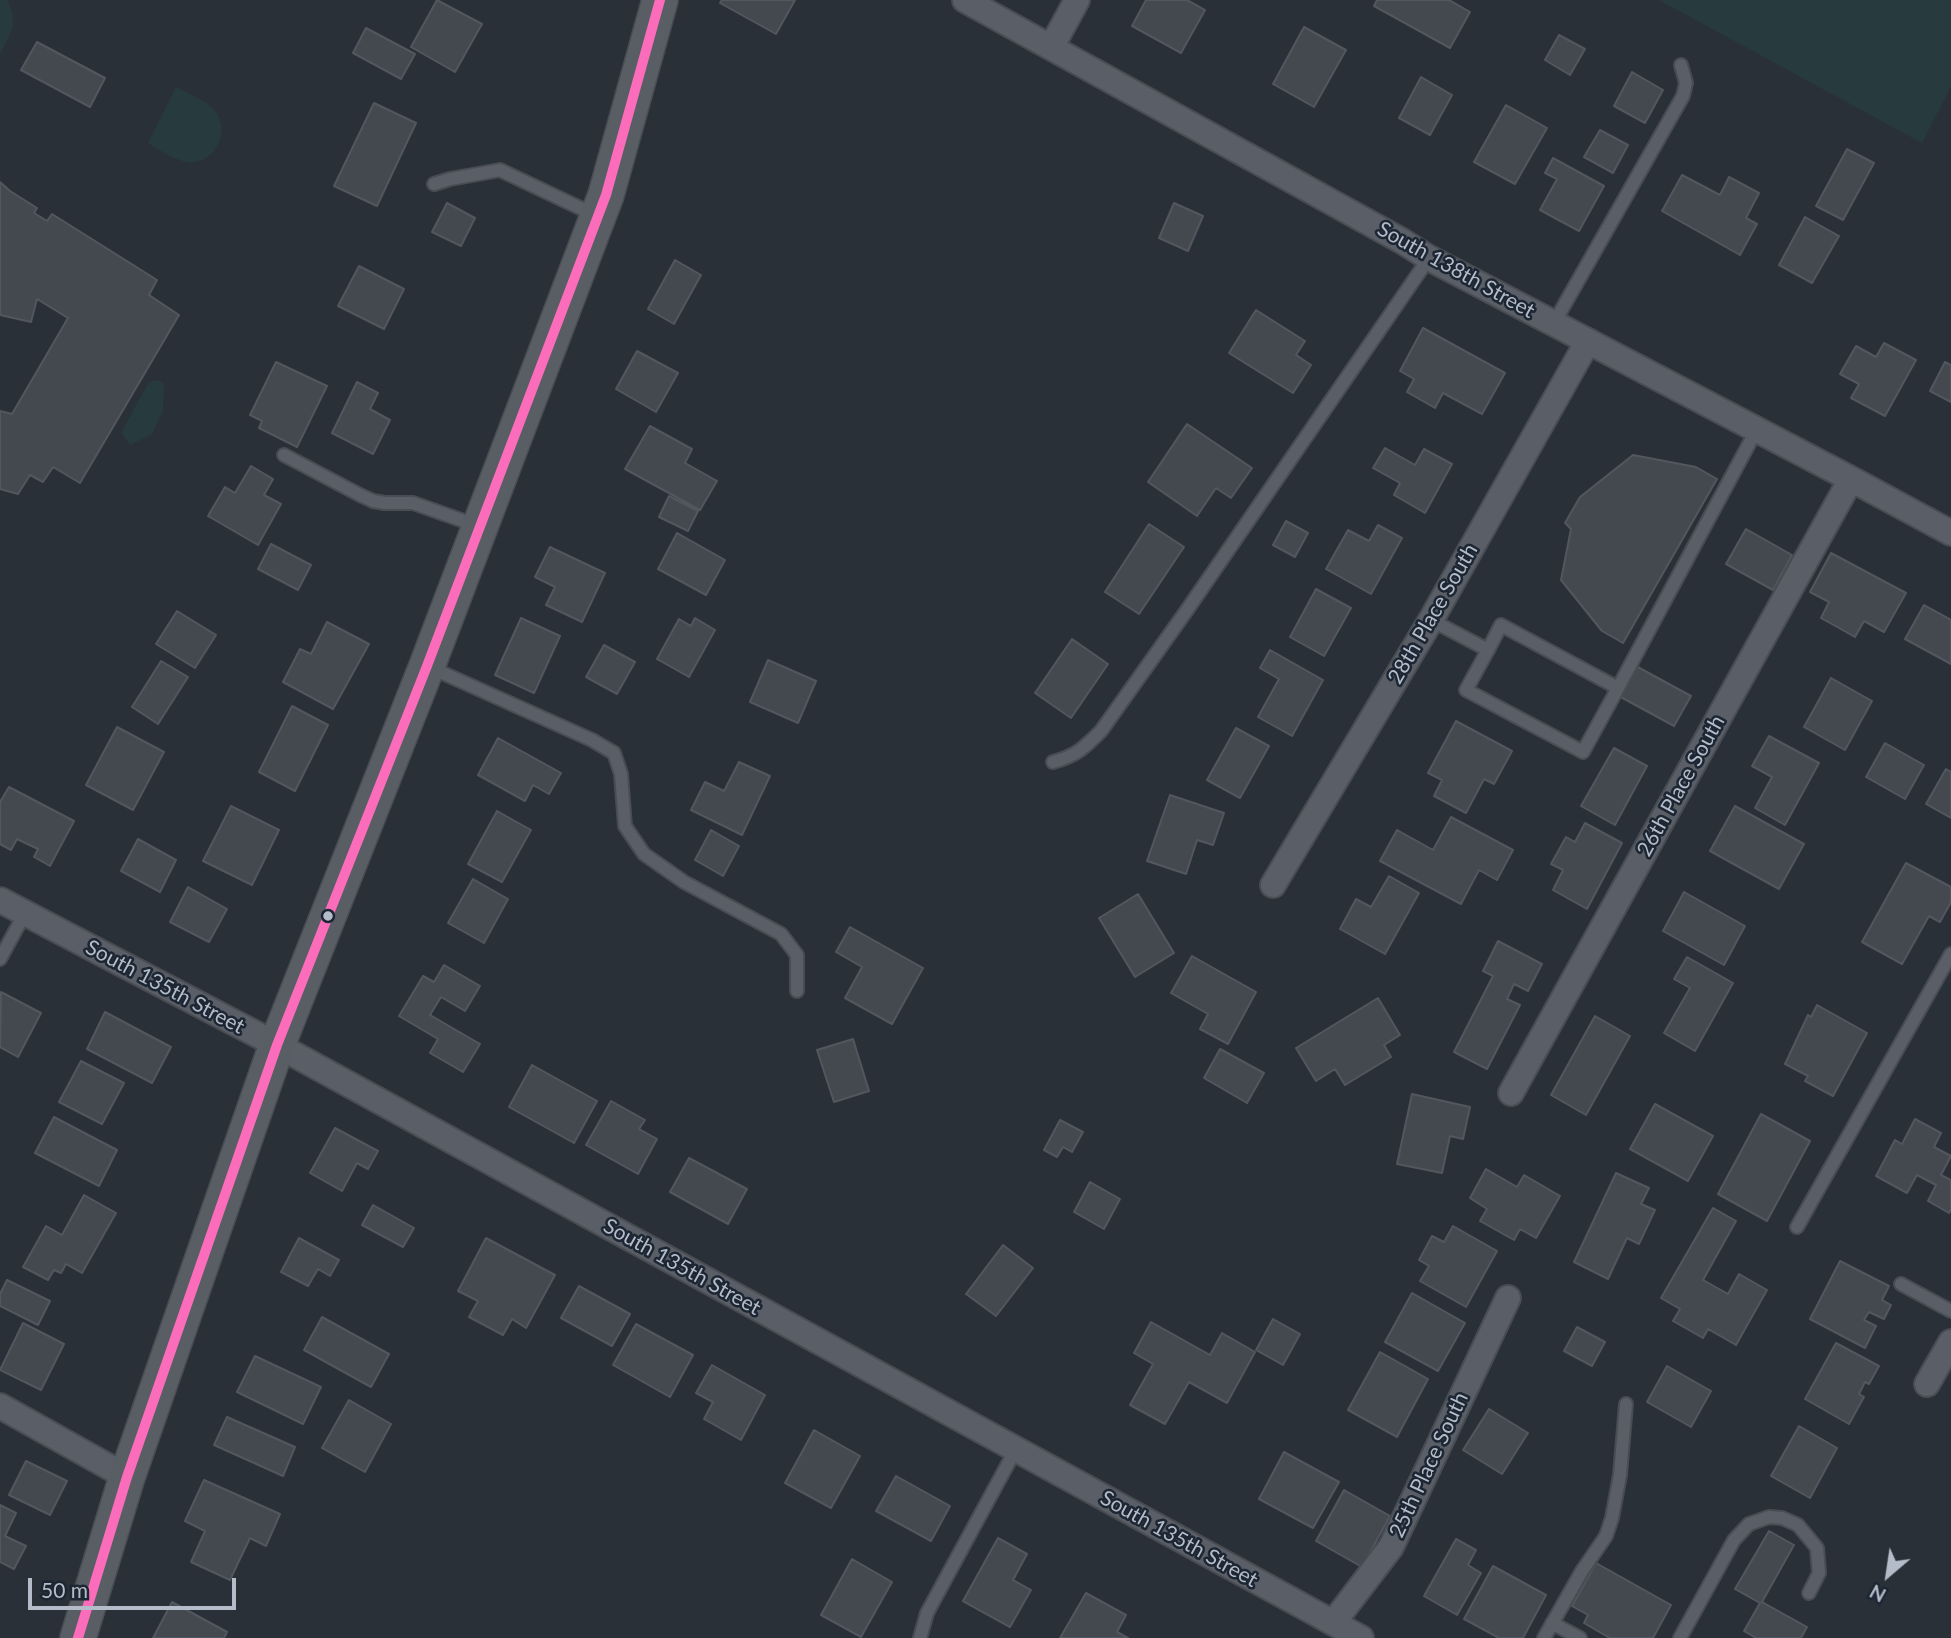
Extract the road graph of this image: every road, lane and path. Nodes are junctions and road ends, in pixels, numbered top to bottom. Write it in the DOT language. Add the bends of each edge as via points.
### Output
graph roads {
  1 [pos="660,0"];
  2 [pos="965,0"];
  3 [pos="1077,0"];
  4 [pos="1052,46"];
  5 [pos="1681,65"];
  6 [pos="435,184"];
  7 [pos="597,216"];
  8 [pos="1429,257"];
  9 [pos="1554,323"];
  10 [pos="1588,341"];
  11 [pos="1757,429"];
  12 [pos="284,455"];
  13 [pos="1851,479"];
  14 [pos="479,527"];
  15 [pos="1951,533"];
  16 [pos="1431,620"];
  17 [pos="1488,650"];
  18 [pos="427,666"];
  19 [pos="1618,688"];
  20 [pos="1053,762"];
  21 [pos="1273,885"];
  22 [pos="0,900"];
  23 [pos="24,913"];
  24 [pos="1951,954"];
  25 [pos="0,959"];
  26 [pos="797,991"];
  27 [pos="277,1045"];
  28 [pos="1511,1093"];
  29 [pos="1797,1227"];
  30 [pos="1900,1284"];
  31 [pos="1508,1298"];
  32 [pos="1951,1311"];
  33 [pos="1951,1342"];
  34 [pos="1927,1384"];
  35 [pos="1626,1404"];
  36 [pos="0,1406"];
  37 [pos="1016,1449"];
  38 [pos="127,1477"];
  39 [pos="1809,1593"];
  40 [pos="1552,1623"];
  41 [pos="1331,1627"];
  42 [pos="78,1638"];
  43 [pos="920,1638"];
  44 [pos="1361,1638"];
  45 [pos="1544,1638"];
  46 [pos="1580,1638"];
  47 [pos="1680,1638"];
  1 -- 7 [label="street"];
  2 -- 4 [label="street, South 138th Street"];
  3 -- 4 [label="street"];
  4 -- 8 [label="street, South 138th Street"];
  5 -- 9 [label="lane" via="1686,83 1683,96"];
  6 -- 7 [label="lane" via="500,170"];
  7 -- 14 [label="street"];
  8 -- 9 [label="street, South 138th Street"];
  8 -- 20 [label="lane" via="1101,732 1070,758"];
  9 -- 10 [label="street, South 138th Street"];
  10 -- 11 [label="street, South 138th Street"];
  10 -- 16 [label="street, 28th Place South"];
  11 -- 13 [label="street, South 138th Street"];
  11 -- 19 [label="lane"];
  12 -- 14 [label="lane" via="373,501 413,503"];
  13 -- 15 [label="street, South 138th Street"];
  13 -- 28 [label="street, 26th Place South"];
  14 -- 18 [label="street"];
  16 -- 17 [label="lane"];
  16 -- 21 [label="street, 28th Place South"];
  17 -- 19 [label="lane" via="1500,625"];
  17 -- 19 [label="lane" via="1466,690 1583,752"];
  18 -- 26 [label="lane" via="614,753 621,774 625,826 644,854 684,882 781,934 797,955"];
  18 -- 27 [label="street"];
  22 -- 23 [label="street, South 135th Street"];
  23 -- 25 [label="lane"];
  23 -- 27 [label="street, South 135th Street"];
  24 -- 29 [label="lane"];
  27 -- 37 [label="street, South 135th Street"];
  27 -- 38 [label="street"];
  30 -- 32 [label="lane"];
  31 -- 41 [label="street, 25th Place South" via="1391,1547"];
  33 -- 34 [label="street"];
  35 -- 40 [label="lane" via="1612,1518"];
  36 -- 38 [label="street"];
  37 -- 41 [label="street, South 135th Street"];
  37 -- 43 [label="lane" via="927,1613"];
  38 -- 42 [label="street"];
  39 -- 47 [label="lane" via="1818,1573 1817,1548 1798,1525 1769,1517 1749,1524 1734,1540"];
  40 -- 45 [label="lane"];
  40 -- 46 [label="lane"];
  41 -- 44 [label="street, South 135th Street"];
}
